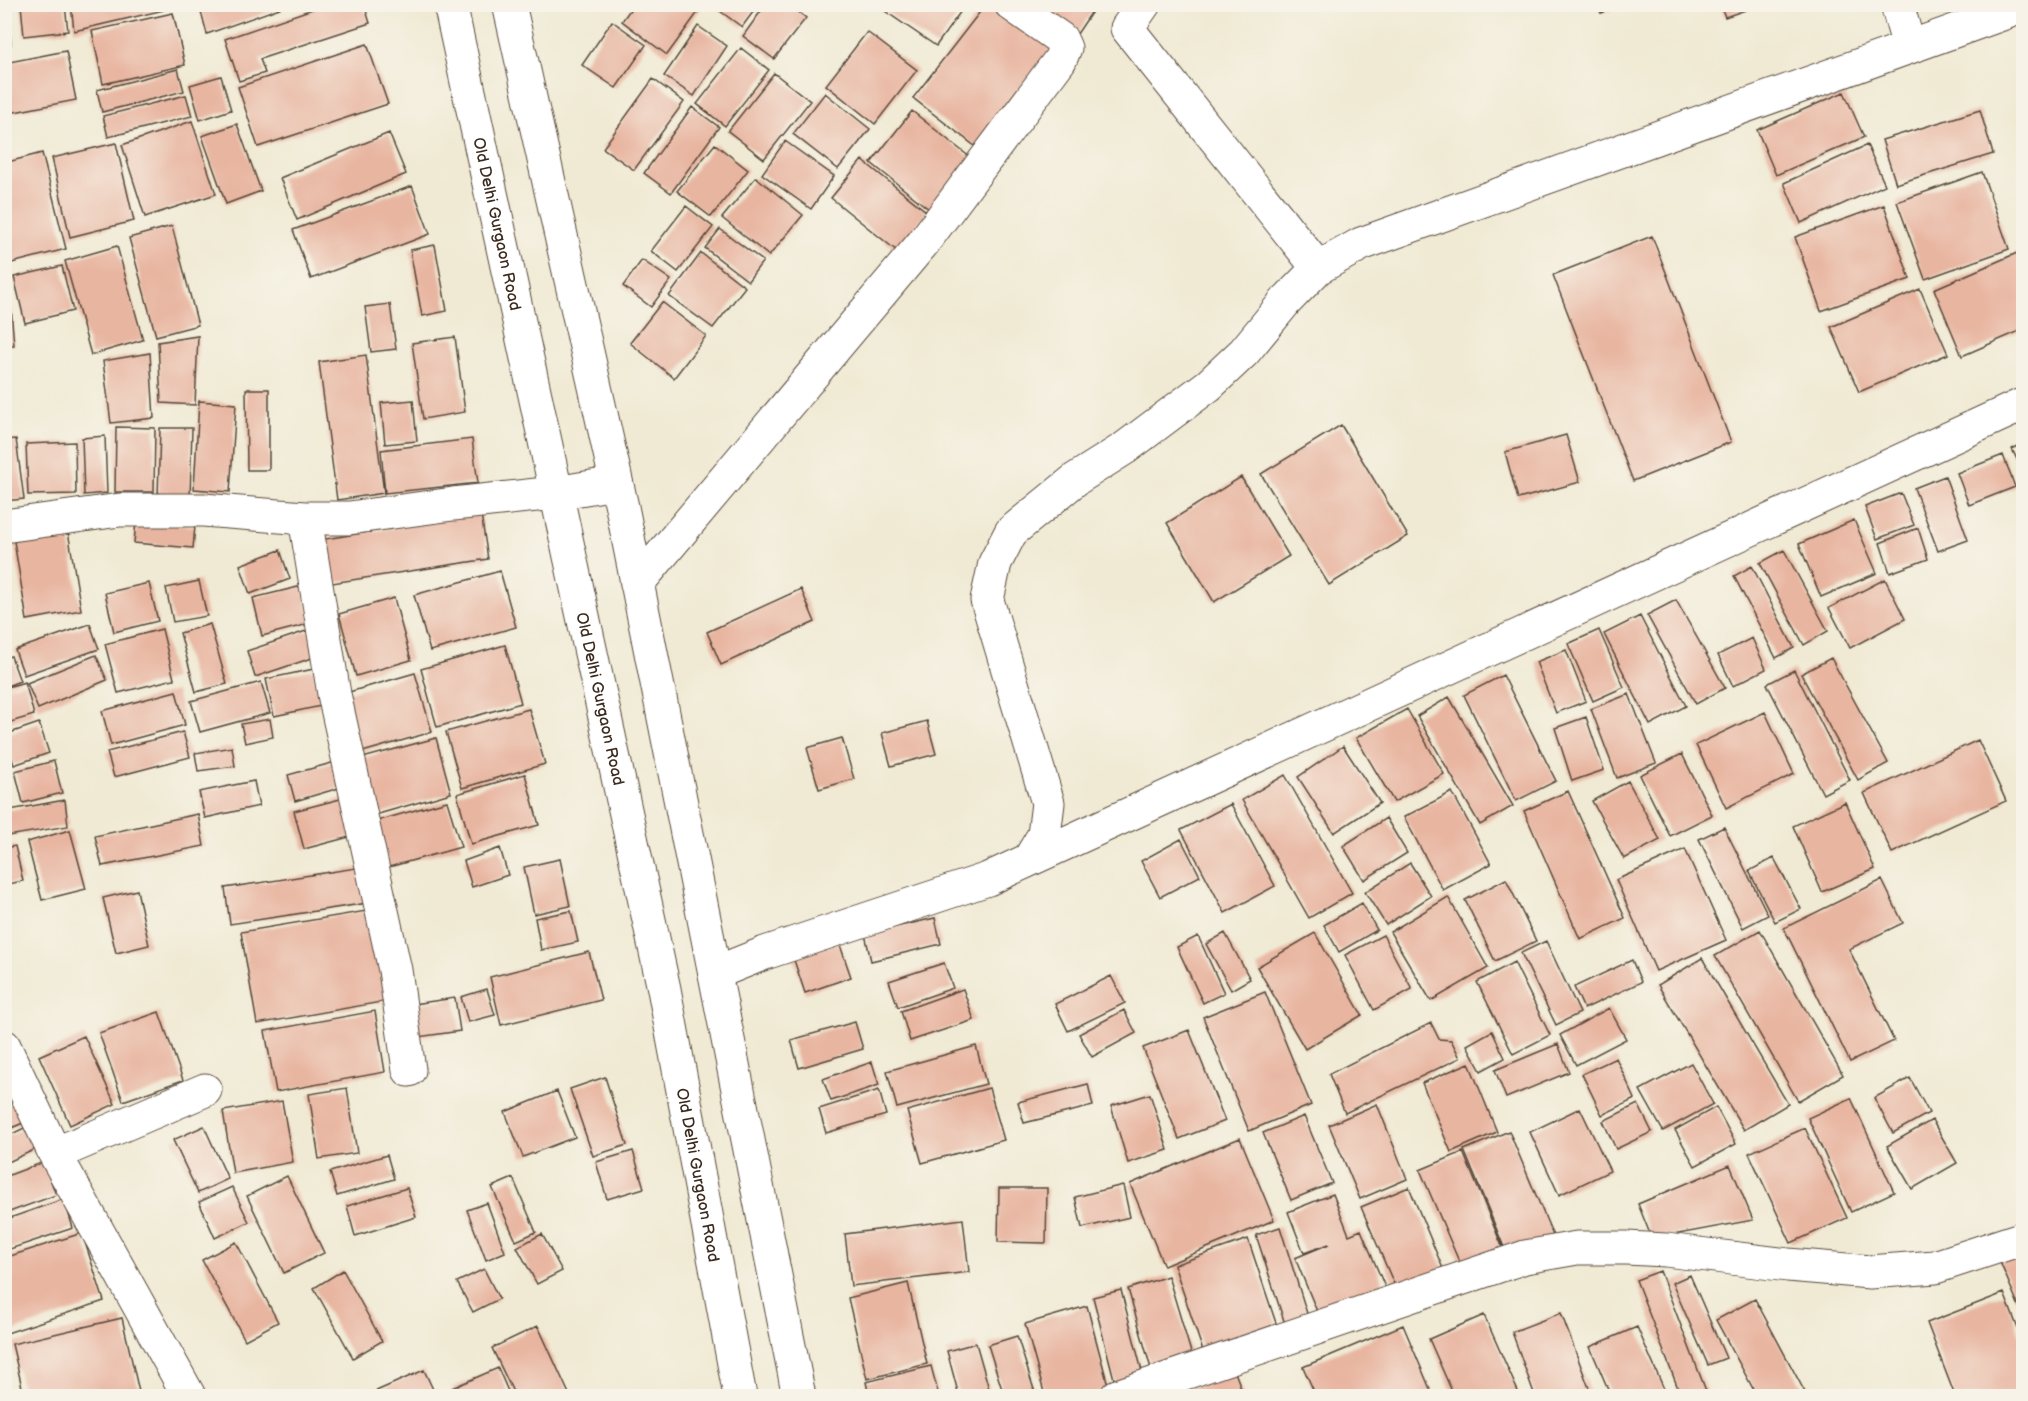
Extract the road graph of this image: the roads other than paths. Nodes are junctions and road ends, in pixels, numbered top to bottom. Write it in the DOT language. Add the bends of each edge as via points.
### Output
graph roads {
  1 [pos="450,4"];
  2 [pos="509,4"];
  3 [pos="1011,4"];
  4 [pos="1144,4"];
  5 [pos="1897,4"];
  6 [pos="2024,6"];
  7 [pos="1909,47"];
  8 [pos="1318,268"];
  9 [pos="2024,404"];
  10 [pos="616,483"];
  11 [pos="555,493"];
  12 [pos="305,518"];
  13 [pos="4,526"];
  14 [pos="637,584"];
  15 [pos="1029,860"];
  16 [pos="715,972"];
  17 [pos="4,1046"];
  18 [pos="409,1070"];
  19 [pos="205,1090"];
  20 [pos="55,1154"];
  21 [pos="2024,1238"];
  22 [pos="189,1396"];
  23 [pos="740,1396"];
  24 [pos="798,1396"];
  25 [pos="1116,1396"];
  1 -- 11 [label="street, Old Delhi Gurgaon Road"];
  2 -- 10 [label="street"];
  3 -- 14 [label="street" via="1061,39 1065,48 1060,60 923,243"];
  4 -- 8 [label="street" via="1127,28"];
  5 -- 7 [label="street"];
  6 -- 7 [label="street"];
  7 -- 8 [label="street" via="1361,244"];
  8 -- 15 [label="street" via="1244,352 1209,385 1044,504 1011,532 994,563 987,600 1048,803 1044,835"];
  9 -- 15 [label="street"];
  10 -- 11 [label="street"];
  10 -- 14 [label="street"];
  11 -- 12 [label="street" via="349,518"];
  11 -- 23 [label="street, Old Delhi Gurgaon Road" via="664,989"];
  12 -- 13 [label="street" via="204,510 120,510"];
  12 -- 18 [label="street" via="334,694 395,970"];
  14 -- 16 [label="street"];
  15 -- 16 [label="street" via="988,879"];
  16 -- 24 [label="street"];
  17 -- 20 [label="street"];
  19 -- 20 [label="street"];
  20 -- 22 [label="street"];
  21 -- 25 [label="street" via="1935,1267 1870,1272 1626,1248 1577,1248 1525,1257"];
}
